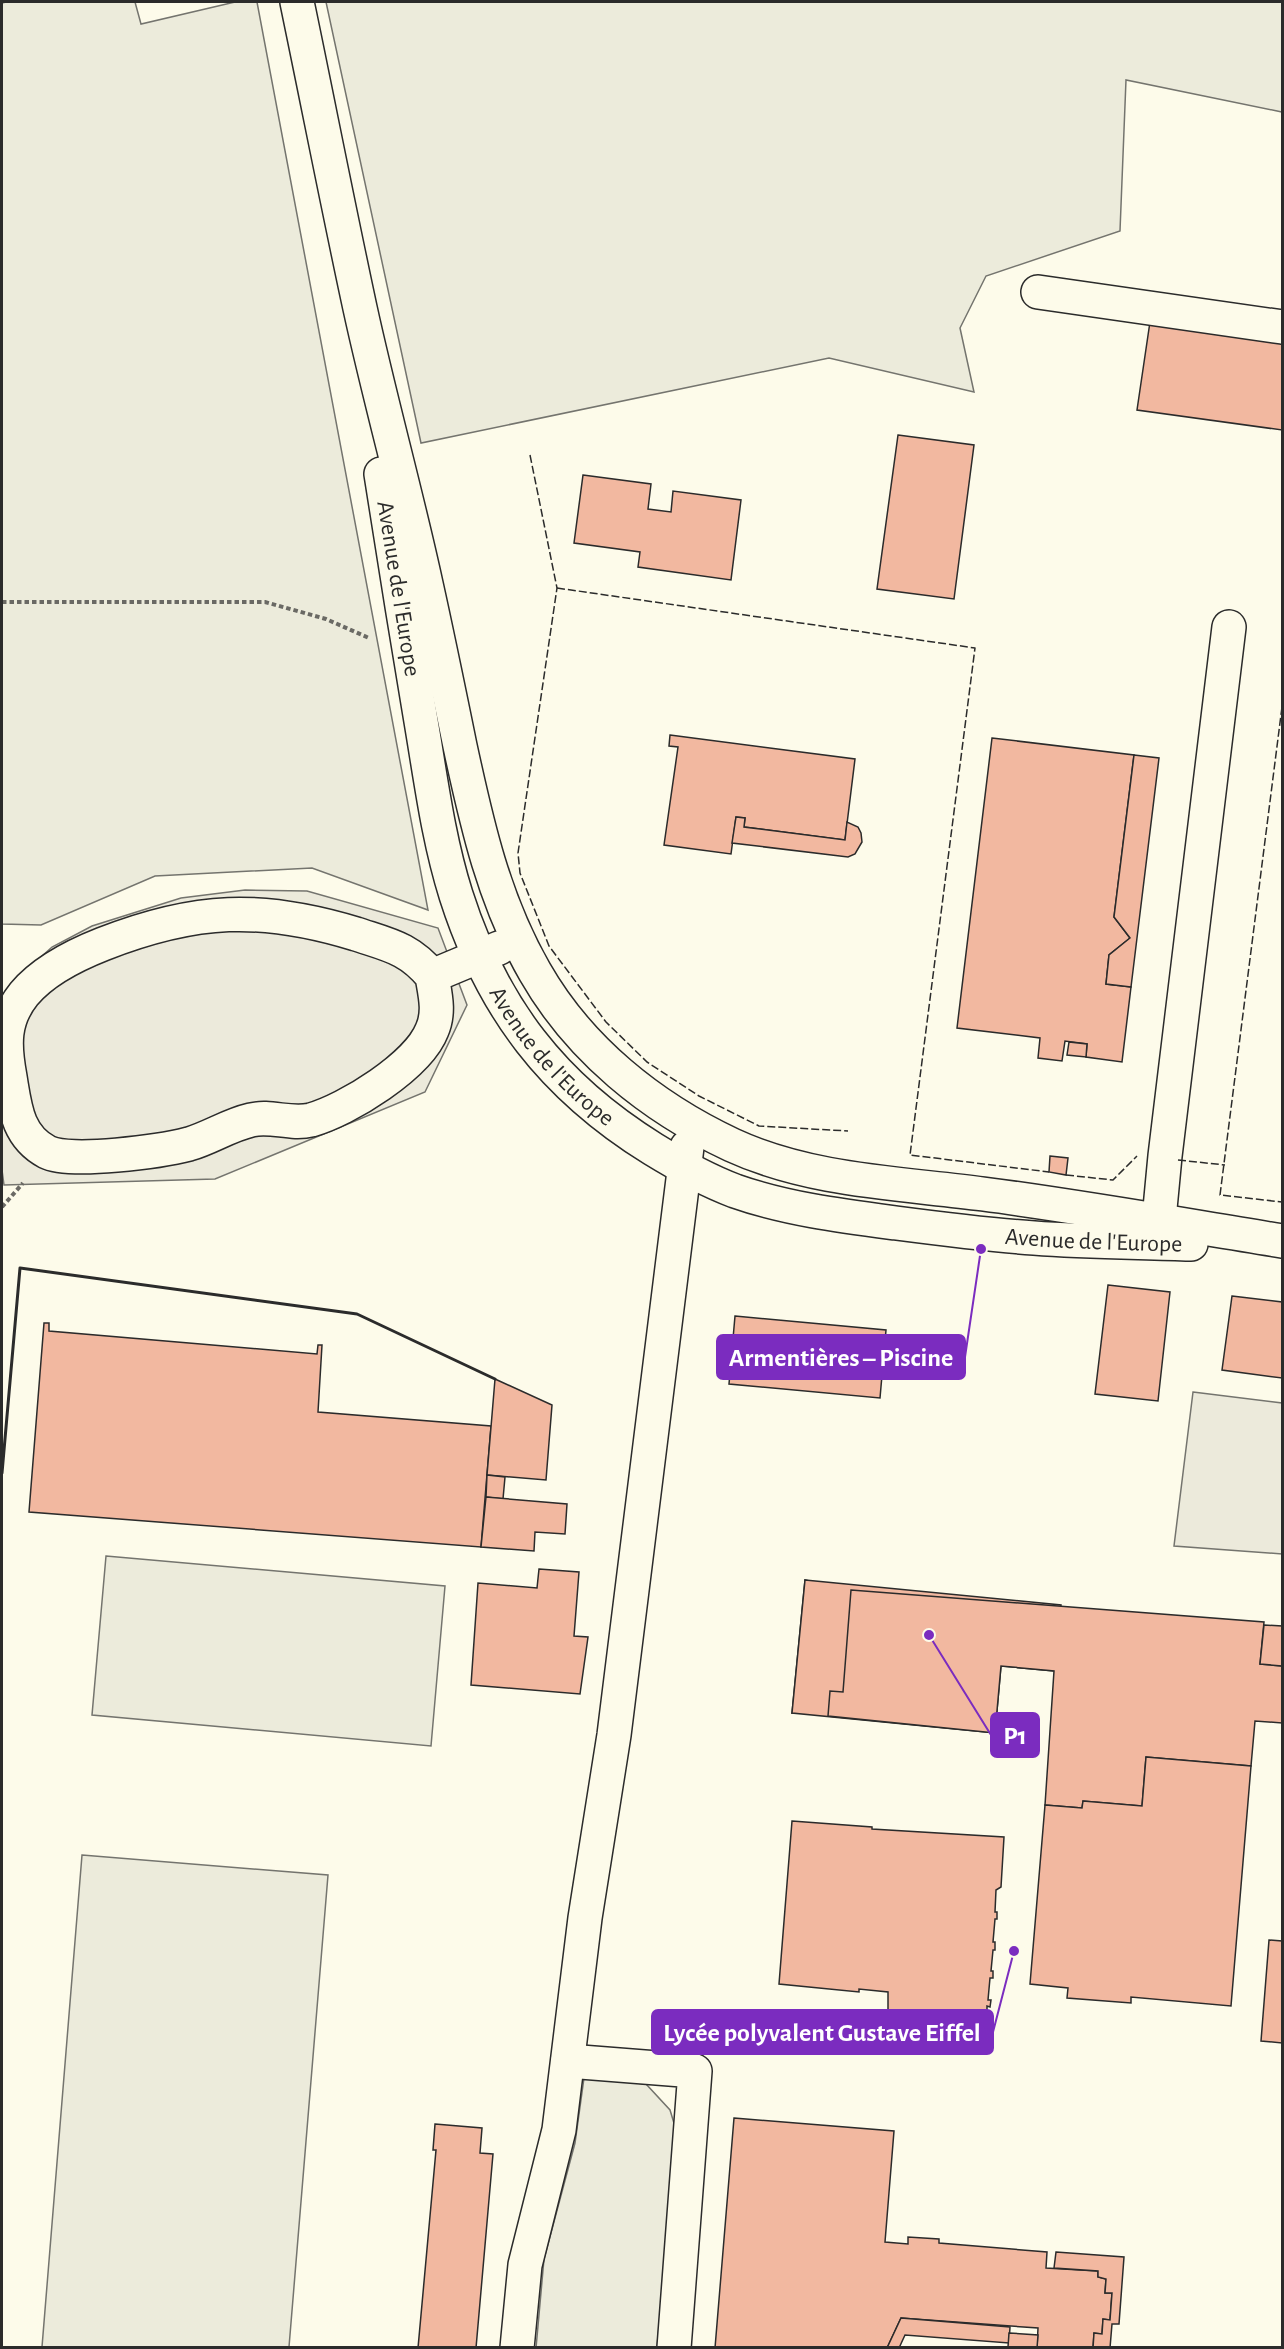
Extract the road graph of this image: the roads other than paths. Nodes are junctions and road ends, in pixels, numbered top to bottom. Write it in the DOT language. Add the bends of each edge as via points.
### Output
graph roads {
  1 [pos="297,2"];
  2 [pos="1038,292"];
  3 [pos="360,312"];
  4 [pos="1282,327"];
  5 [pos="1228,627"];
  6 [pos="518,940"];
  7 [pos="480,956"];
  8 [pos="432,976"];
  9 [pos="691,1123"];
  10 [pos="684,1167"];
  11 [pos="1159,1231"];
  12 [pos="1282,1242"];
  13 [pos="1282,1246"];
  14 [pos="568,2061"];
  15 [pos="517,2348"];
  16 [pos="674,2348"];
  1 -- 3 [label="street, Avenue de l'Europe"];
  2 -- 4 [label="street"];
  3 -- 6 [label="street, Avenue de l'Europe" via="406,492 478,830 501,904"];
  3 -- 7 [label="street, Avenue de l'Europe" via="373,425 441,842 457,899"];
  5 -- 11 [label="street"];
  6 -- 7 [label="street"];
  6 -- 9 [label="street, Avenue de l'Europe" via="558,1008 604,1060"];
  7 -- 8 [label="street"];
  7 -- 10 [label="street, Avenue de l'Europe" via="508,1009 563,1080 628,1134"];
  8 -- 8 [label="street" via="419,960 401,949 318,922 288,917 226,914 160,924 130,934 47,973 18,1002 8,1021 6,1038 17,1116 34,1144 50,1154 68,1158 187,1144 253,1119 290,1123 311,1120 390,1078 423,1047 433,1029 437,1008"];
  9 -- 10 [label="street"];
  9 -- 11 [label="street, Avenue de l'Europe" via="757,1155 818,1173 1070,1206"];
  10 -- 11 [label="street, Avenue de l'Europe" via="735,1191 850,1217 1034,1238"];
  10 -- 14 [label="street" via="614,1735 585,1918"];
  11 -- 12 [label="street, Avenue de l'Europe"];
  11 -- 13 [label="street, Avenue de l'Europe"];
  14 -- 15 [label="street" via="559,2130 525,2265"];
  14 -- 16 [label="street" via="695,2071"];
}
